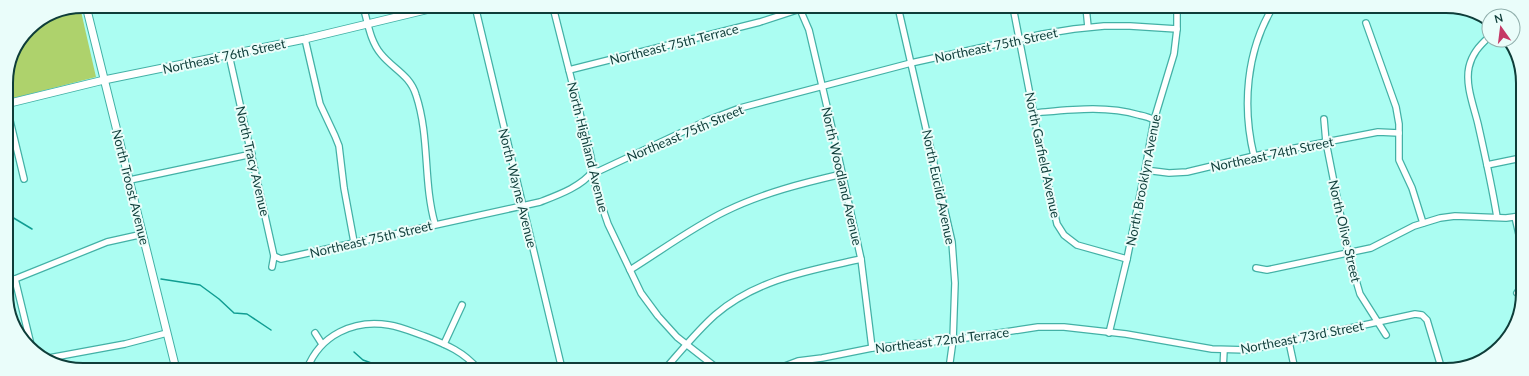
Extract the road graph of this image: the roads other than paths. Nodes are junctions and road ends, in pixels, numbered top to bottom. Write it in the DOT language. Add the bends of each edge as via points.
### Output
graph roads {
  1 [pos="88,13"];
  2 [pos="365,13"];
  3 [pos="413,13"];
  4 [pos="477,13"];
  5 [pos="555,13"];
  6 [pos="786,13"];
  7 [pos="802,13"];
  8 [pos="899,13"];
  9 [pos="1014,13"];
  10 [pos="1087,13"];
  11 [pos="1177,13"];
  12 [pos="1270,13"];
  13 [pos="1366,23"];
  14 [pos="368,24"];
  15 [pos="1088,27"];
  16 [pos="1177,29"];
  17 [pos="305,39"];
  18 [pos="1019,39"];
  19 [pos="1481,45"];
  20 [pos="229,55"];
  21 [pos="911,63"];
  22 [pos="569,70"];
  23 [pos="104,80"];
  24 [pos="822,86"];
  25 [pos="13,102"];
  26 [pos="1033,113"];
  27 [pos="1324,119"];
  28 [pos="1154,120"];
  29 [pos="13,133"];
  30 [pos="1399,133"];
  31 [pos="1326,142"];
  32 [pos="252,154"];
  33 [pos="1254,156"];
  34 [pos="1516,159"];
  35 [pos="1487,165"];
  36 [pos="1145,170"];
  37 [pos="592,171"];
  38 [pos="842,174"];
  39 [pos="24,179"];
  40 [pos="130,180"];
  41 [pos="523,206"];
  42 [pos="1497,217"];
  43 [pos="1515,217"];
  44 [pos="1516,221"];
  45 [pos="1423,223"];
  46 [pos="435,224"];
  47 [pos="142,234"];
  48 [pos="354,242"];
  49 [pos="1348,253"];
  50 [pos="274,256"];
  51 [pos="861,259"];
  52 [pos="1127,259"];
  53 [pos="272,267"];
  54 [pos="1256,268"];
  55 [pos="630,270"];
  56 [pos="15,279"];
  57 [pos="462,305"];
  58 [pos="1378,322"];
  59 [pos="167,333"];
  60 [pos="315,333"];
  61 [pos="1110,333"];
  62 [pos="1386,336"];
  63 [pos="29,338"];
  64 [pos="953,340"];
  65 [pos="1289,342"];
  66 [pos="322,344"];
  67 [pos="444,344"];
  68 [pos="687,345"];
  69 [pos="872,348"];
  70 [pos="1224,350"];
  71 [pos="55,357"];
  72 [pos="174,363"];
  73 [pos="309,363"];
  74 [pos="472,363"];
  75 [pos="561,363"];
  76 [pos="670,363"];
  77 [pos="710,363"];
  78 [pos="793,363"];
  79 [pos="950,363"];
  80 [pos="1223,363"];
  81 [pos="1294,363"];
  82 [pos="1440,363"];
  1 -- 23 [label="street, North Troost Avenue"];
  2 -- 14 [label="street"];
  3 -- 14 [label="street, Northeast 76th Street"];
  4 -- 41 [label="street, North Wayne Avenue"];
  5 -- 22 [label="street, North Highland Avenue"];
  6 -- 22 [label="street, Northeast 75th Terrace" via="760,22"];
  7 -- 24 [label="street, North Woodland Avenue" via="809,30"];
  8 -- 21 [label="street, North Euclid Avenue"];
  9 -- 18 [label="street, North Garfield Avenue"];
  10 -- 15 [label="street"];
  11 -- 16 [label="street, North Brooklyn Avenue"];
  12 -- 33 [label="street" via="1256,44 1246,99"];
  13 -- 30 [label="street" via="1396,107"];
  14 -- 17 [label="street, Northeast 76th Street"];
  14 -- 46 [label="street" via="372,40 380,54 405,76 416,93 426,138 428,194"];
  15 -- 16 [label="street, Northeast 75th Street"];
  15 -- 18 [label="street, Northeast 75th Street"];
  16 -- 28 [label="street, North Brooklyn Avenue" via="1174,54"];
  17 -- 20 [label="street, Northeast 76th Street"];
  17 -- 48 [label="street" via="320,104 339,146"];
  18 -- 21 [label="street, Northeast 75th Street"];
  18 -- 26 [label="street, North Garfield Avenue"];
  19 -- 35 [label="street" via="1473,56 1469,69 1469,83"];
  20 -- 23 [label="street, Northeast 76th Street"];
  20 -- 32 [label="street, North Tracy Avenue"];
  21 -- 24 [label="street, Northeast 75th Street"];
  21 -- 64 [label="street, North Euclid Avenue" via="952,242 956,283"];
  22 -- 37 [label="street, North Highland Avenue" via="591,157"];
  23 -- 25 [label="street, Northeast 76th Street"];
  23 -- 40 [label="street, North Troost Avenue"];
  24 -- 37 [label="street, Northeast 75th Street" via="727,112 599,171"];
  24 -- 38 [label="street, North Woodland Avenue"];
  26 -- 28 [label="street" via="1108,110 1133,113"];
  26 -- 52 [label="street, North Garfield Avenue" via="1056,220 1060,228 1070,241 1077,245"];
  27 -- 31 [label="street, North Olive Street"];
  28 -- 36 [label="street, North Brooklyn Avenue"];
  29 -- 39 [label="street"];
  30 -- 31 [label="street, Northeast 74th Street" via="1378,132"];
  30 -- 45 [label="street" via="1399,160 1412,188"];
  31 -- 33 [label="street, Northeast 74th Street"];
  31 -- 49 [label="street, North Olive Street"];
  32 -- 40 [label="street"];
  32 -- 50 [label="street, North Tracy Avenue"];
  33 -- 36 [label="street, Northeast 74th Street" via="1187,172"];
  34 -- 35 [label="street"];
  35 -- 42 [label="street"];
  36 -- 52 [label="street, North Brooklyn Avenue"];
  37 -- 41 [label="street, Northeast 75th Street" via="576,186 553,197"];
  37 -- 55 [label="street, North Highland Avenue" via="601,207"];
  38 -- 51 [label="street, North Woodland Avenue"];
  38 -- 55 [label="street" via="789,187 744,203 710,220"];
  40 -- 47 [label="street, North Troost Avenue"];
  41 -- 46 [label="street, Northeast 75th Street"];
  41 -- 75 [label="street, North Wayne Avenue"];
  42 -- 43 [label="street"];
  42 -- 45 [label="street" via="1447,217"];
  43 -- 44 [label="street"];
  45 -- 49 [label="street" via="1374,247"];
  46 -- 48 [label="street, Northeast 75th Street"];
  47 -- 56 [label="street" via="101,244"];
  47 -- 59 [label="street, North Troost Avenue"];
  48 -- 50 [label="street, Northeast 75th Street" via="281,259"];
  49 -- 54 [label="street" via="1267,270"];
  49 -- 58 [label="street, North Olive Street" via="1360,294"];
  50 -- 53 [label="street, North Tracy Avenue"];
  51 -- 68 [label="street" via="785,277 751,291 716,314"];
  51 -- 69 [label="street, North Woodland Avenue"];
  52 -- 61 [label="street, North Brooklyn Avenue"];
  55 -- 68 [label="street, North Highland Avenue" via="658,316"];
  56 -- 63 [label="street"];
  57 -- 67 [label="street"];
  58 -- 62 [label="street, North Olive Street"];
  58 -- 65 [label="street, Northeast 73rd Street"];
  58 -- 82 [label="street, Northeast 73rd Street" via="1415,314 1422,315 1428,320"];
  59 -- 71 [label="street"];
  59 -- 72 [label="street, North Troost Avenue"];
  60 -- 66 [label="street"];
  61 -- 64 [label="street, Northeast 72nd Terrace" via="1038,327"];
  61 -- 70 [label="street, Northeast 73rd Street"];
  64 -- 69 [label="street, Northeast 72nd Terrace"];
  64 -- 79 [label="street, North Euclid Avenue"];
  65 -- 70 [label="street, Northeast 73rd Street" via="1256,349"];
  65 -- 81 [label="street"];
  66 -- 67 [label="street" via="350,328 381,324 398,326"];
  66 -- 73 [label="street"];
  67 -- 74 [label="street" via="461,353"];
  68 -- 76 [label="street"];
  68 -- 77 [label="street, North Highland Avenue"];
  69 -- 78 [label="street, Northeast 72nd Terrace"];
  70 -- 80 [label="street"];
}
